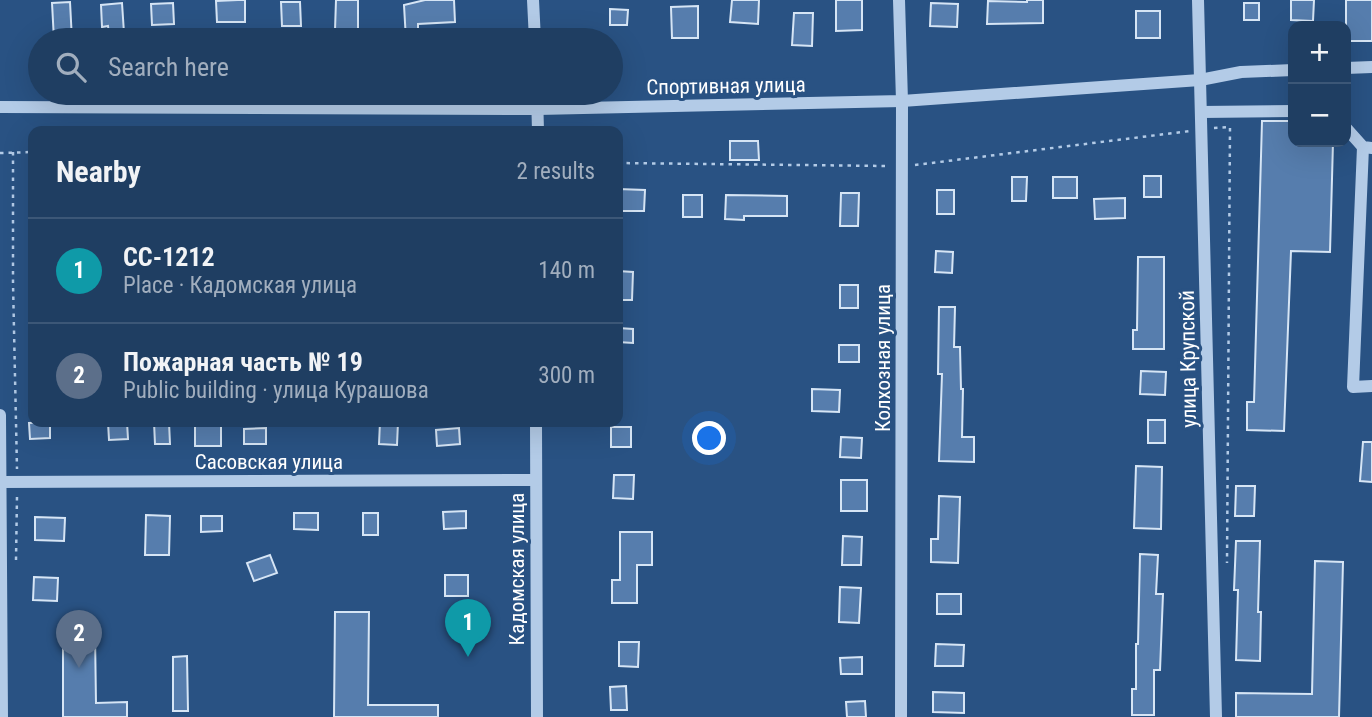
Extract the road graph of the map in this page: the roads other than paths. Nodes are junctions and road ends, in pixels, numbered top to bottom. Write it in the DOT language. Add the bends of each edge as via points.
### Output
graph roads {
  1 [pos="533,0"];
  2 [pos="899,0"];
  3 [pos="1198,0"];
  4 [pos="534,28"];
  5 [pos="1372,67"];
  6 [pos="1351,68"];
  7 [pos="1288,70"];
  8 [pos="1200,80"];
  9 [pos="902,101"];
  10 [pos="538,105"];
  11 [pos="0,107"];
  12 [pos="538,109"];
  13 [pos="1288,111"];
  14 [pos="1201,112"];
  15 [pos="538,126"];
  16 [pos="1351,133"];
  17 [pos="1367,147"];
  18 [pos="1372,386"];
  19 [pos="0,415"];
  20 [pos="536,427"];
  21 [pos="536,481"];
  22 [pos="1,482"];
  23 [pos="2,717"];
  24 [pos="537,717"];
  25 [pos="901,717"];
  26 [pos="1216,717"];
  1 -- 4 [label="street"];
  2 -- 9 [label="street, Колхозная улица"];
  3 -- 8 [label="street, улица Крупской"];
  5 -- 6 [label="street"];
  7 -- 8 [label="street, Спортивная улица"];
  8 -- 9 [label="street, Спортивная улица"];
  8 -- 14 [label="street, улица Крупской"];
  9 -- 12 [label="street, Спортивная улица"];
  9 -- 25 [label="street, Колхозная улица"];
  10 -- 12 [label="street"];
  11 -- 12 [label="street, Спортивная улица"];
  12 -- 15 [label="street"];
  13 -- 14 [label="street"];
  14 -- 26 [label="street, улица Крупской"];
  16 -- 17 [label="street"];
  17 -- 18 [label="street" via="1353,387"];
  19 -- 22 [label="street"];
  20 -- 21 [label="street, Кадомская улица"];
  21 -- 22 [label="street, Сасовская улица"];
  21 -- 24 [label="street, Кадомская улица"];
  22 -- 23 [label="street"];
}
